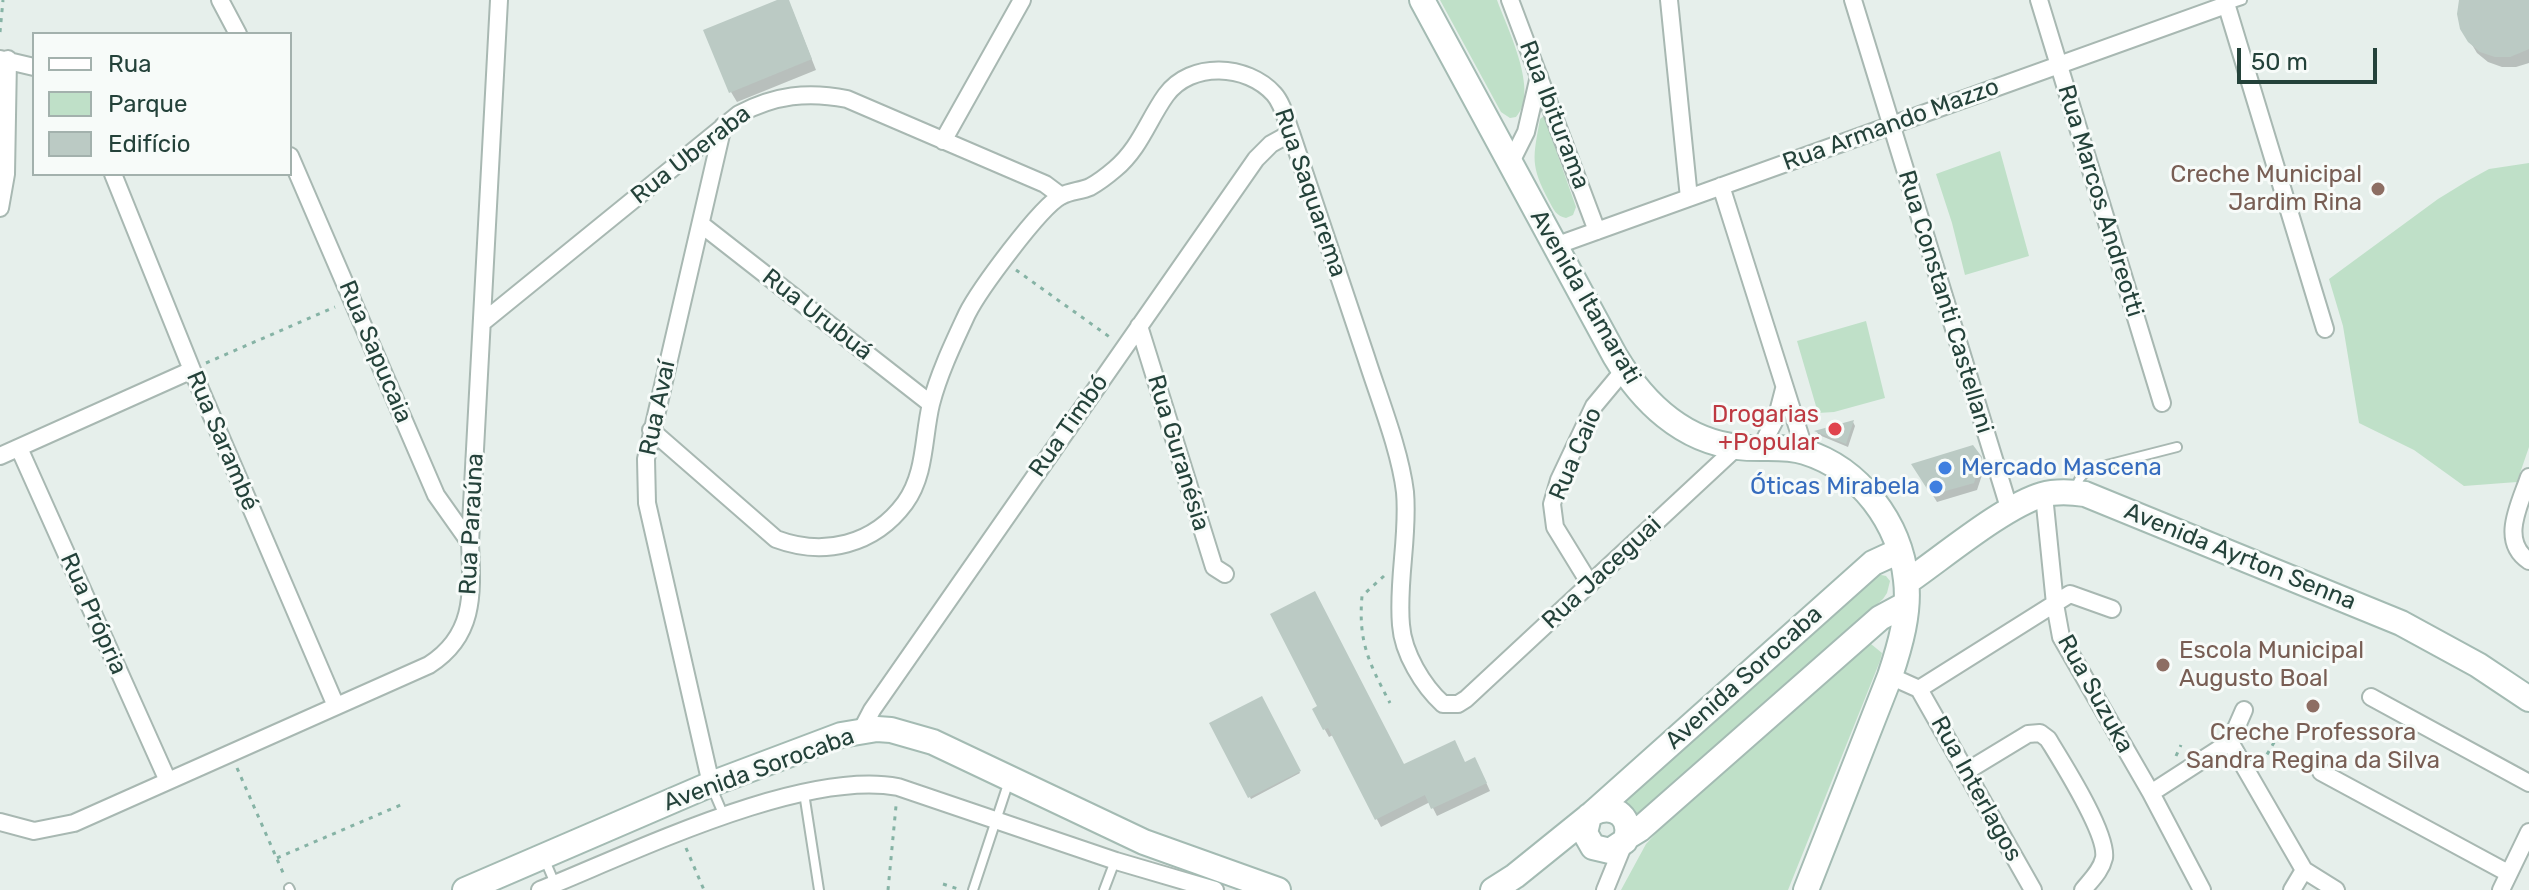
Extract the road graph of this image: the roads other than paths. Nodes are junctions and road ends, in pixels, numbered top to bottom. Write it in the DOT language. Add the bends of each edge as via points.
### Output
graph roads {
  1 [pos="220,0"];
  2 [pos="236,0"];
  3 [pos="499,0"];
  4 [pos="1022,0"];
  5 [pos="1422,0"];
  6 [pos="1510,0"];
  7 [pos="1669,0"];
  8 [pos="1853,0"];
  9 [pos="2039,0"];
  10 [pos="2231,2"];
  11 [pos="235,28"];
  12 [pos="4,59"];
  13 [pos="2059,65"];
  14 [pos="32,66"];
  15 [pos="1539,76"];
  16 [pos="1891,125"];
  17 [pos="723,126"];
  18 [pos="1291,133"];
  19 [pos="943,141"];
  20 [pos="292,161"];
  21 [pos="1510,164"];
  22 [pos="114,176"];
  23 [pos="1721,186"];
  24 [pos="1061,196"];
  25 [pos="1689,198"];
  26 [pos="0,208"];
  27 [pos="702,225"];
  28 [pos="1597,231"];
  29 [pos="1555,246"];
  30 [pos="483,322"];
  31 [pos="1139,326"];
  32 [pos="2325,329"];
  33 [pos="192,370"];
  34 [pos="1624,370"];
  35 [pos="1784,388"];
  36 [pos="2162,403"];
  37 [pos="931,404"];
  38 [pos="651,430"];
  39 [pos="1749,447"];
  40 [pos="2177,447"];
  41 [pos="19,448"];
  42 [pos="1805,451"];
  43 [pos="0,456"];
  44 [pos="2529,477"];
  45 [pos="2073,492"];
  46 [pos="2044,495"];
  47 [pos="2010,511"];
  48 [pos="470,543"];
  49 [pos="1899,551"];
  50 [pos="2529,561"];
  51 [pos="1225,574"];
  52 [pos="1590,584"];
  53 [pos="1906,593"];
  54 [pos="2055,604"];
  55 [pos="2112,609"];
  56 [pos="1890,676"];
  57 [pos="1919,689"];
  58 [pos="2371,697"];
  59 [pos="1466,699"];
  60 [pos="2529,699"];
  61 [pos="336,706"];
  62 [pos="2244,710"];
  63 [pos="861,731"];
  64 [pos="2230,742"];
  65 [pos="1967,771"];
  66 [pos="2321,772"];
  67 [pos="1010,779"];
  68 [pos="168,781"];
  69 [pos="2529,783"];
  70 [pos="711,784"];
  71 [pos="804,793"];
  72 [pos="2151,793"];
  73 [pos="1591,815"];
  74 [pos="724,817"];
  75 [pos="997,821"];
  76 [pos="0,822"];
  77 [pos="2529,832"];
  78 [pos="1626,839"];
  79 [pos="1595,848"];
  80 [pos="1543,854"];
  81 [pos="543,857"];
  82 [pos="1116,861"];
  83 [pos="2304,870"];
  84 [pos="2508,873"];
  85 [pos="551,888"];
  86 [pos="465,890"];
  87 [pos="819,890"];
  88 [pos="973,890"];
  89 [pos="1104,890"];
  90 [pos="1215,890"];
  91 [pos="1278,890"];
  92 [pos="1493,890"];
  93 [pos="1605,890"];
  94 [pos="1806,890"];
  95 [pos="2033,890"];
  96 [pos="2083,890"];
  97 [pos="2202,890"];
  98 [pos="2292,890"];
  99 [pos="2336,890"];
  100 [pos="2501,890"];
  1 -- 11 [label="street"];
  2 -- 11 [label="street"];
  3 -- 30 [label="street, Rua Paraúna"];
  4 -- 19 [label="street"];
  5 -- 21 [label="street, Avenida Itamarati"];
  6 -- 15 [label="street, Rua Ibiturama"];
  7 -- 25 [label="street"];
  8 -- 16 [label="street, Rua Constanti Castellani"];
  9 -- 13 [label="street, Rua Marcos Andreotti"];
  10 -- 13 [label="street, Rua Armando Mazzo"];
  10 -- 32 [label="street"];
  12 -- 14 [label="street"];
  12 -- 26 [label="street" via="6,174"];
  13 -- 16 [label="street, Rua Armando Mazzo"];
  13 -- 36 [label="street, Rua Marcos Andreotti"];
  15 -- 21 [label="street" via="1526,132"];
  15 -- 28 [label="street, Rua Ibiturama"];
  16 -- 23 [label="street, Rua Armando Mazzo"];
  16 -- 47 [label="street, Rua Constanti Castellani"];
  17 -- 19 [label="street, Rua Uberaba" via="760,103 816,94 856,102"];
  17 -- 27 [label="street, Rua Avaí"];
  17 -- 30 [label="street, Rua Uberaba"];
  18 -- 24 [label="street, Rua Saquarema" via="1280,104 1249,76 1229,71 1188,76 1166,95 1135,149 1114,170 1090,187"];
  18 -- 31 [label="street, Rua Timbó" via="1256,159"];
  18 -- 59 [label="street, Rua Saquarema" via="1400,467 1405,492 1401,626 1413,661 1443,704"];
  19 -- 24 [label="street, Rua Uberaba" via="1045,184"];
  20 -- 48 [label="street, Rua Sapucaia" via="436,495"];
  21 -- 29 [label="street, Avenida Itamarati"];
  22 -- 33 [label="street, Rua Sarambé"];
  23 -- 25 [label="street, Rua Armando Mazzo"];
  23 -- 35 [label="street"];
  24 -- 37 [label="street, Rua Saquarema" via="976,296"];
  25 -- 28 [label="street, Rua Armando Mazzo"];
  27 -- 37 [label="street, Rua Urubuá"];
  27 -- 38 [label="street, Rua Avaí"];
  28 -- 29 [label="street, Rua Armando Mazzo"];
  29 -- 34 [label="street, Avenida Itamarati"];
  30 -- 48 [label="street, Rua Paraúna"];
  31 -- 51 [label="street, Rua Guranésia" via="1214,567"];
  31 -- 63 [label="street, Rua Timbó"];
  33 -- 41 [label="street"];
  33 -- 61 [label="street, Rua Sarambé"];
  34 -- 39 [label="street, Avenida Itamarati" via="1673,423"];
  34 -- 52 [label="street, Rua Caio" via="1594,406 1552,504 1555,527"];
  35 -- 39 [label="street" via="1777,416"];
  35 -- 42 [label="street"];
  37 -- 38 [label="street, Rua Saquarema" via="923,460 906,502 851,545 825,548 797,547 776,539"];
  38 -- 70 [label="street, Rua Avaí" via="647,503"];
  39 -- 42 [label="street, Avenida Itamarati"];
  39 -- 52 [label="street, Rua Jaceguai"];
  40 -- 45 [label="lane" via="2087,470"];
  41 -- 43 [label="street"];
  41 -- 68 [label="street, Rua Própria"];
  42 -- 49 [label="street, Avenida Itamarati" via="1861,484 1888,523"];
  44 -- 50 [label="street" via="2512,537"];
  45 -- 46 [label="street, Avenida Ayrton Senna"];
  45 -- 60 [label="street, Avenida Ayrton Senna" via="2401,623"];
  46 -- 47 [label="street, Avenida Ayrton Senna"];
  46 -- 54 [label="street, Rua Suzuka"];
  47 -- 53 [label="street, Avenida Ayrton Senna"];
  48 -- 61 [label="street, Rua Paraúna" via="468,613 452,647 429,665"];
  49 -- 53 [label="street, Avenida Itamarati"];
  49 -- 73 [label="street, Avenida Sorocaba" via="1873,563"];
  52 -- 59 [label="street, Rua Jaceguai"];
  53 -- 56 [label="street" via="1901,641"];
  53 -- 78 [label="street, Avenida Sorocaba"];
  54 -- 55 [label="street" via="2070,594"];
  54 -- 57 [label="street"];
  54 -- 72 [label="street, Rua Suzuka" via="2061,637"];
  56 -- 57 [label="street"];
  56 -- 94 [label="street"];
  57 -- 65 [label="street, Rua Interlagos"];
  58 -- 69 [label="street"];
  61 -- 68 [label="street, Rua Paraúna"];
  62 -- 64 [label="street"];
  63 -- 67 [label="street, Avenida Sorocaba" via="916,736"];
  63 -- 70 [label="street, Avenida Sorocaba"];
  64 -- 72 [label="street"];
  64 -- 83 [label="street"];
  65 -- 95 [label="street, Rua Interlagos"];
  65 -- 96 [label="street" via="2028,734 2048,739 2104,844 2100,867"];
  66 -- 84 [label="street"];
  67 -- 75 [label="lane"];
  67 -- 91 [label="street, Avenida Sorocaba" via="1144,842"];
  68 -- 76 [label="street, Rua Paraúna" via="55,829 34,831"];
  70 -- 74 [label="lane"];
  70 -- 81 [label="street, Avenida Sorocaba"];
  71 -- 74 [label="street, Avenida Sorocaba"];
  71 -- 75 [label="street, Avenida Sorocaba" via="861,783 898,787"];
  71 -- 87 [label="lane"];
  72 -- 97 [label="street, Rua Suzuka"];
  73 -- 78 [label="street" via="1604,808 1620,813 1627,822"];
  73 -- 79 [label="street" via="1585,833"];
  73 -- 80 [label="street, Avenida Sorocaba"];
  74 -- 85 [label="street, Avenida Sorocaba"];
  75 -- 82 [label="street, Avenida Sorocaba"];
  75 -- 88 [label="lane"];
  77 -- 84 [label="street"];
  78 -- 79 [label="street" via="1610,851"];
  78 -- 93 [label="street"];
  79 -- 80 [label="street, Avenida Sorocaba" via="1574,845"];
  79 -- 93 [label="street"];
  80 -- 92 [label="street, Avenida Sorocaba"];
  81 -- 85 [label="lane"];
  81 -- 86 [label="street, Avenida Sorocaba"];
  82 -- 89 [label="lane"];
  82 -- 90 [label="street, Avenida Sorocaba"];
  83 -- 98 [label="street"];
  83 -- 99 [label="street"];
  84 -- 100 [label="street"];
}
